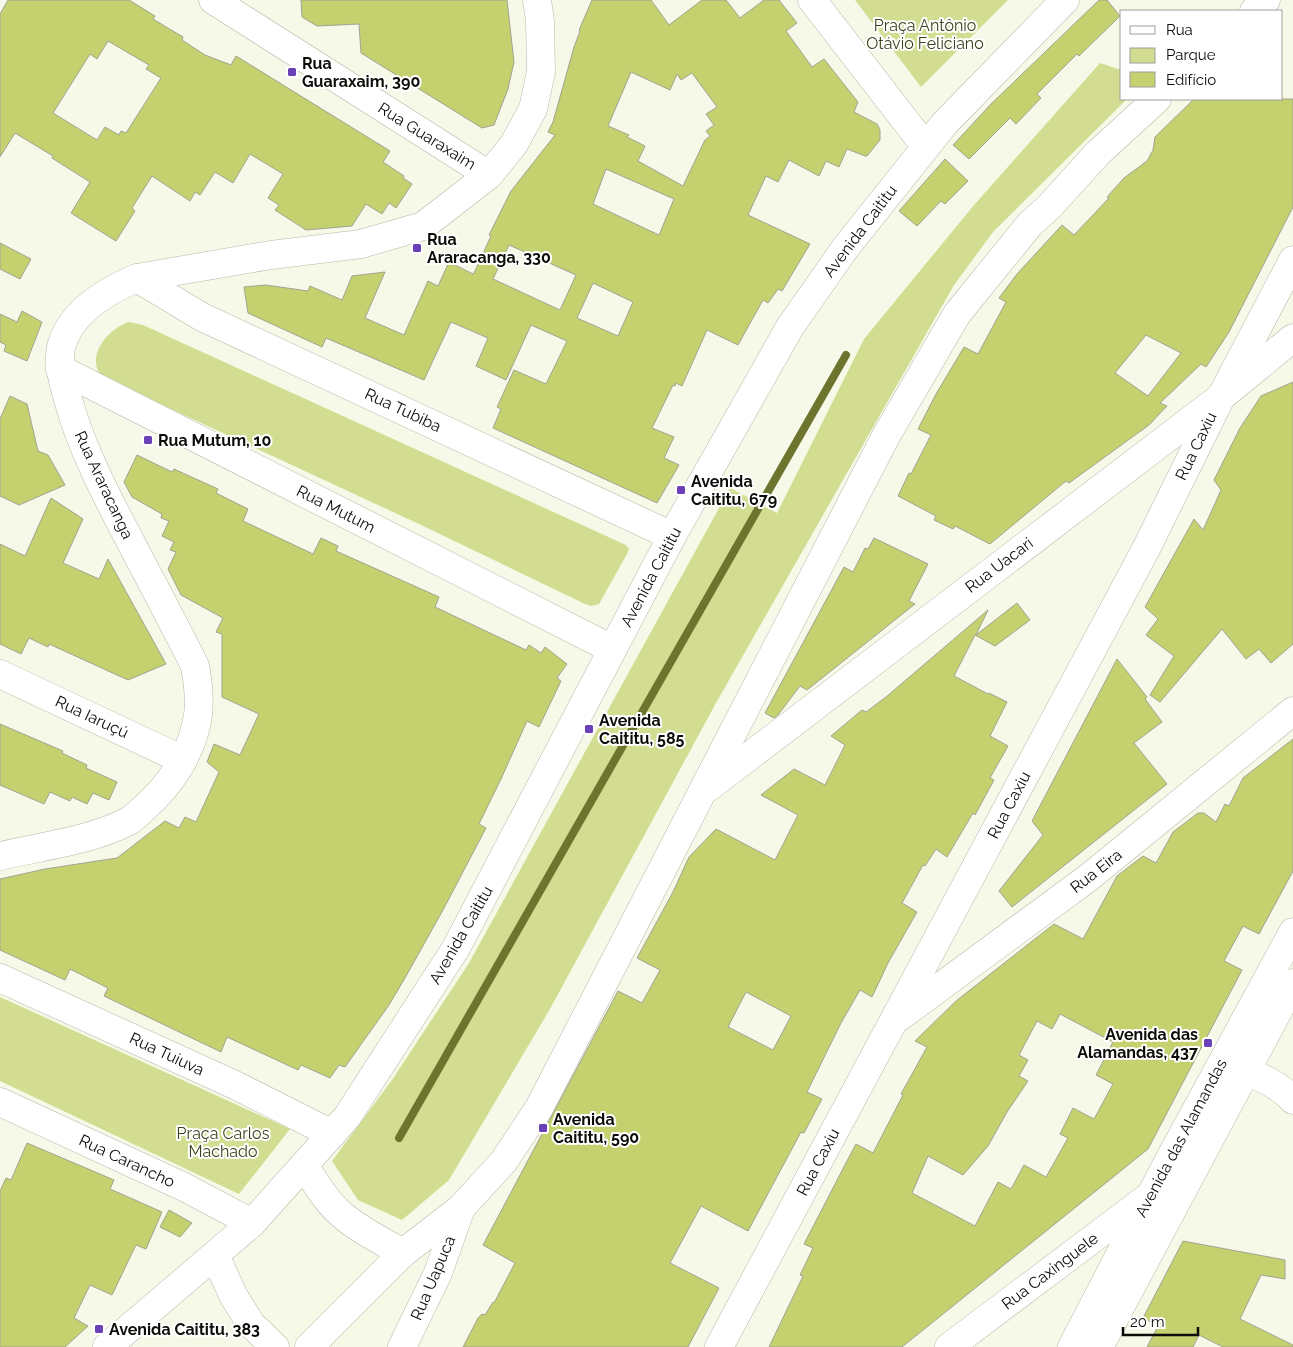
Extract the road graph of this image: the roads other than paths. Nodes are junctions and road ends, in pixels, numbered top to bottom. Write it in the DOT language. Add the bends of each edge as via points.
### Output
graph roads {
  1 [pos="213,0"];
  2 [pos="537,0"];
  3 [pos="812,0"];
  4 [pos="1065,0"];
  5 [pos="1266,0"];
  6 [pos="1255,10"];
  7 [pos="1156,100"];
  8 [pos="925,146"];
  9 [pos="489,175"];
  10 [pos="1293,260"];
  11 [pos="137,278"];
  12 [pos="1293,338"];
  13 [pos="60,369"];
  14 [pos="1221,397"];
  15 [pos="672,536"];
  16 [pos="612,649"];
  17 [pos="0,674"];
  18 [pos="1293,711"];
  19 [pos="183,760"];
  20 [pos="704,790"];
  21 [pos="0,856"];
  22 [pos="1293,932"];
  23 [pos="1286,963"];
  24 [pos="0,978"];
  25 [pos="1293,983"];
  26 [pos="892,1022"];
  27 [pos="1234,1066"];
  28 [pos="1293,1100"];
  29 [pos="0,1102"];
  30 [pos="332,1134"];
  31 [pos="304,1165"];
  32 [pos="1182,1189"];
  33 [pos="1151,1195"];
  34 [pos="461,1208"];
  35 [pos="252,1223"];
  36 [pos="403,1253"];
  37 [pos="215,1255"];
  38 [pos="107,1347"];
  39 [pos="275,1347"];
  40 [pos="309,1347"];
  41 [pos="402,1347"];
  42 [pos="719,1347"];
  43 [pos="949,1347"];
  44 [pos="1072,1347"];
  45 [pos="1099,1347"];
  1 -- 9 [label="street, Rua Guaraxaim"];
  2 -- 9 [label="street, Rua Araracanga" via="541,72 533,108 514,144"];
  3 -- 8 [label="street"];
  4 -- 8 [label="street, Avenida Caititu"];
  5 -- 6 [label="street"];
  7 -- 20 [label="street" via="1098,153 1030,224 957,314 886,436"];
  8 -- 15 [label="street, Avenida Caititu" via="846,247 790,327"];
  9 -- 11 [label="street, Rua Araracanga" via="423,226 360,244 271,255"];
  10 -- 14 [label="street, Rua Caxiu"];
  11 -- 13 [label="street, Rua Araracanga" via="118,286 90,305 71,326 61,347"];
  11 -- 15 [label="street, Rua Tubiba" via="202,317"];
  12 -- 14 [label="street, Rua Uacari"];
  13 -- 16 [label="street, Rua Mutum"];
  13 -- 19 [label="street, Rua Araracanga" via="73,418 96,475 196,666 198,716"];
  14 -- 20 [label="street, Rua Uacari"];
  14 -- 26 [label="street, Rua Caxiu" via="1146,549"];
  15 -- 16 [label="street, Avenida Caititu"];
  16 -- 30 [label="street, Avenida Caititu" via="456,948 347,1117"];
  17 -- 19 [label="street, Rua Iaruçú"];
  18 -- 26 [label="street, Rua Eira" via="1088,878"];
  19 -- 21 [label="street, Rua Araracanga" via="160,794 130,820 95,835"];
  20 -- 34 [label="street" via="539,1108 504,1161"];
  22 -- 23 [label="street, Avenida das Alamandas"];
  23 -- 27 [label="street, Avenida das Alamandas"];
  24 -- 30 [label="street, Rua Tuiuva" via="235,1085"];
  25 -- 27 [label="street, Avenida das Alamandas"];
  26 -- 42 [label="street, Rua Caxiu"];
  27 -- 28 [label="street" via="1282,1088"];
  27 -- 32 [label="street, Avenida das Alamandas"];
  27 -- 33 [label="street, Avenida das Alamandas"];
  29 -- 35 [label="street, Rua Carancho" via="184,1187"];
  30 -- 31 [label="street, Avenida Caititu"];
  31 -- 35 [label="street, Avenida Caititu"];
  31 -- 36 [label="street" via="341,1214"];
  32 -- 33 [label="street"];
  32 -- 45 [label="street, Avenida das Alamandas"];
  33 -- 43 [label="street, Rua Caxinguele"];
  33 -- 44 [label="street, Avenida das Alamandas"];
  34 -- 36 [label="street"];
  34 -- 41 [label="street, Rua Uapuca" via="438,1273"];
  35 -- 37 [label="street, Avenida Caititu"];
  36 -- 40 [label="street"];
  37 -- 38 [label="street, Avenida Caititu"];
  37 -- 39 [label="street" via="251,1324"];
}
